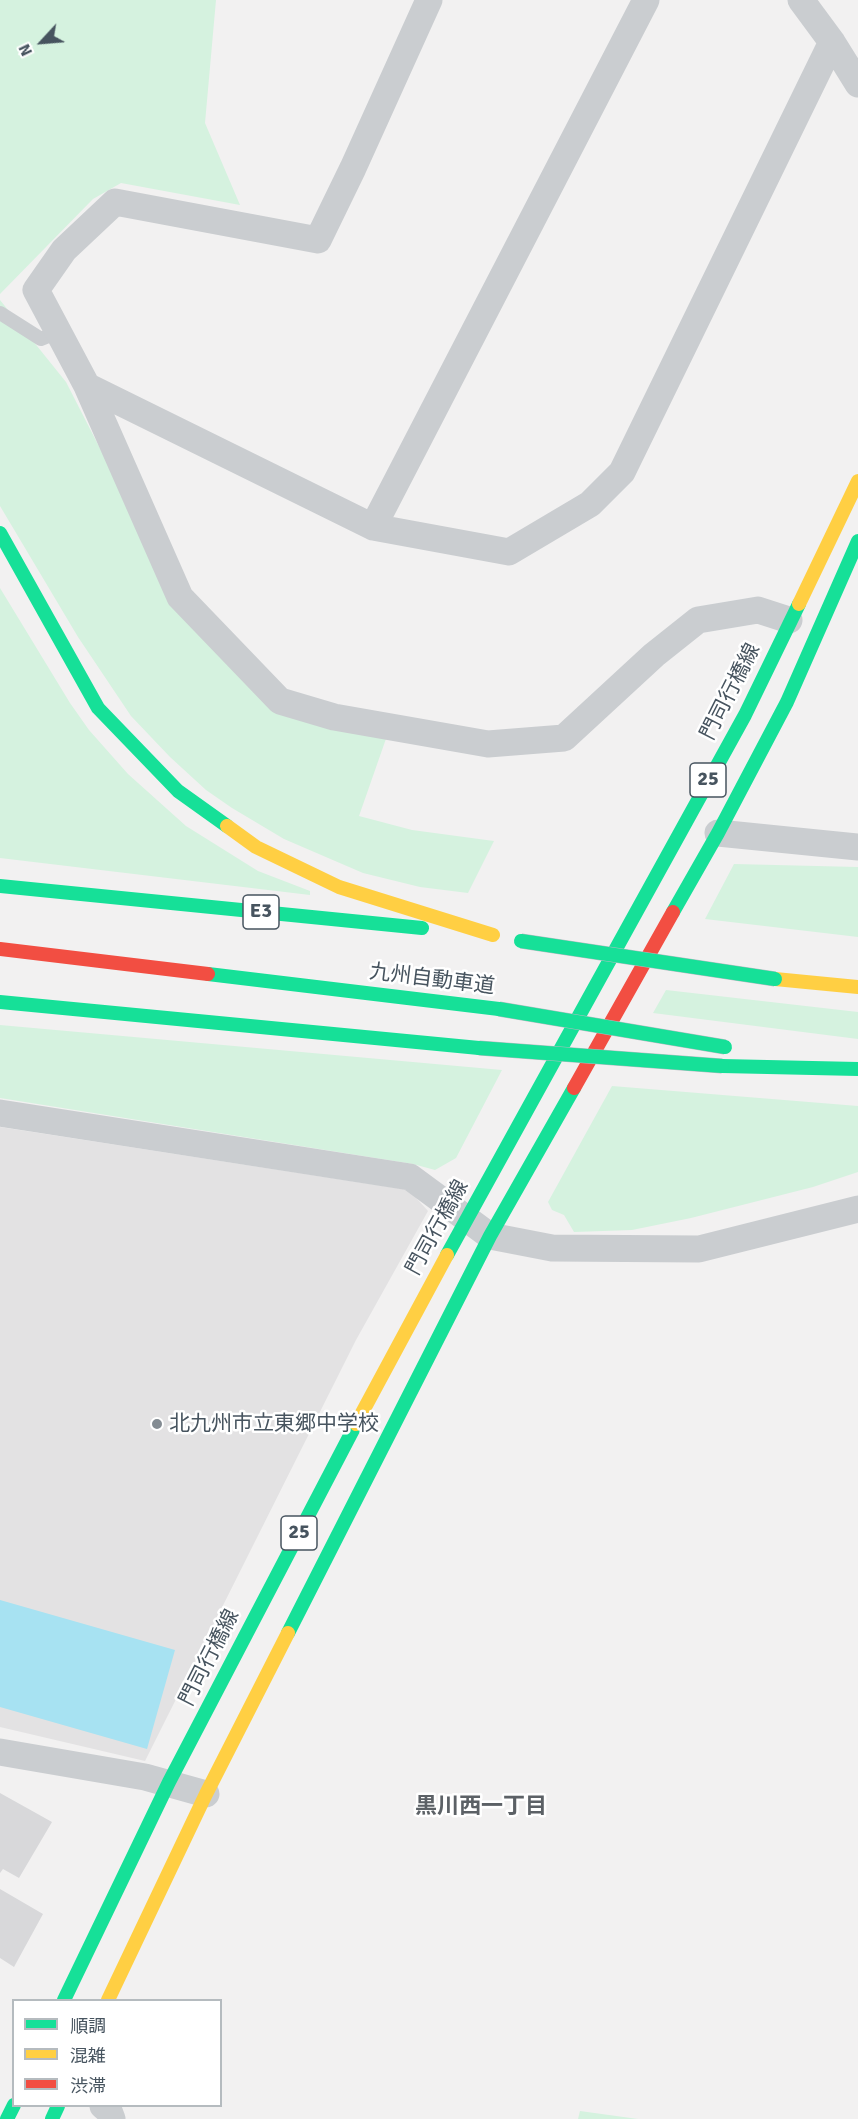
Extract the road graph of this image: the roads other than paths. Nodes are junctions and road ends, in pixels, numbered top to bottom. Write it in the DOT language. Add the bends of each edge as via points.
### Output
graph roads {
  1 [pos="429,0"];
  2 [pos="646,0"];
  3 [pos="801,0"];
  4 [pos="832,42"];
  5 [pos="858,84"];
  6 [pos="0,313"];
  7 [pos="58,332"];
  8 [pos="87,386"];
  9 [pos="858,481"];
  10 [pos="373,527"];
  11 [pos="0,533"];
  12 [pos="858,541"];
  13 [pos="789,620"];
  14 [pos="718,833"];
  15 [pos="858,847"];
  16 [pos="0,885"];
  17 [pos="507,938"];
  18 [pos="0,949"];
  19 [pos="858,987"];
  20 [pos="0,1002"];
  21 [pos="738,1050"];
  22 [pos="767,1053"];
  23 [pos="858,1067"];
  24 [pos="0,1113"];
  25 [pos="858,1209"];
  26 [pos="466,1220"];
  27 [pos="490,1236"];
  28 [pos="0,1752"];
  29 [pos="170,1782"];
  30 [pos="206,1794"];
  31 [pos="65,1999"];
  32 [pos="109,1999"];
  1 -- 7 [label="street" via="318,240 116,202 64,250 36,290"];
  2 -- 10 [label="street"];
  3 -- 4 [label="street"];
  4 -- 5 [label="street"];
  4 -- 10 [label="street" via="622,472 590,504 509,552"];
  6 -- 7 [label="lane" via="41,339"];
  7 -- 8 [label="street"];
  8 -- 10 [label="street"];
  8 -- 13 [label="street" via="180,597 280,701 334,717 488,744 564,738 698,620 758,610"];
  9 -- 13 [label="main road, 門司行橋線 / 25"];
  11 -- 17 [label="main road" via="98,708 178,791 256,847 339,887"];
  12 -- 14 [label="main road, 25" via="787,702"];
  13 -- 26 [label="main road, 門司行橋線 / 25" via="744,715"];
  14 -- 15 [label="street"];
  14 -- 27 [label="main road, 25"];
  16 -- 17 [label="main road, E3"];
  17 -- 19 [label="main road, E3, bridge" via="775,979"];
  18 -- 21 [label="main road, 九州自動車道, bridge" via="499,1009"];
  20 -- 23 [label="main road, bridge" via="479,1048 722,1066"];
  22 -- 23 [label="main road"];
  24 -- 26 [label="street" via="410,1177"];
  25 -- 27 [label="street" via="699,1249 552,1248"];
  26 -- 27 [label="street"];
  26 -- 29 [label="main road, 門司行橋線 / 25"];
  27 -- 30 [label="main road, 25"];
  28 -- 29 [label="street"];
  29 -- 30 [label="street"];
  29 -- 31 [label="main road, 門司行橋線 / 25"];
  30 -- 32 [label="main road, 25"];
}
